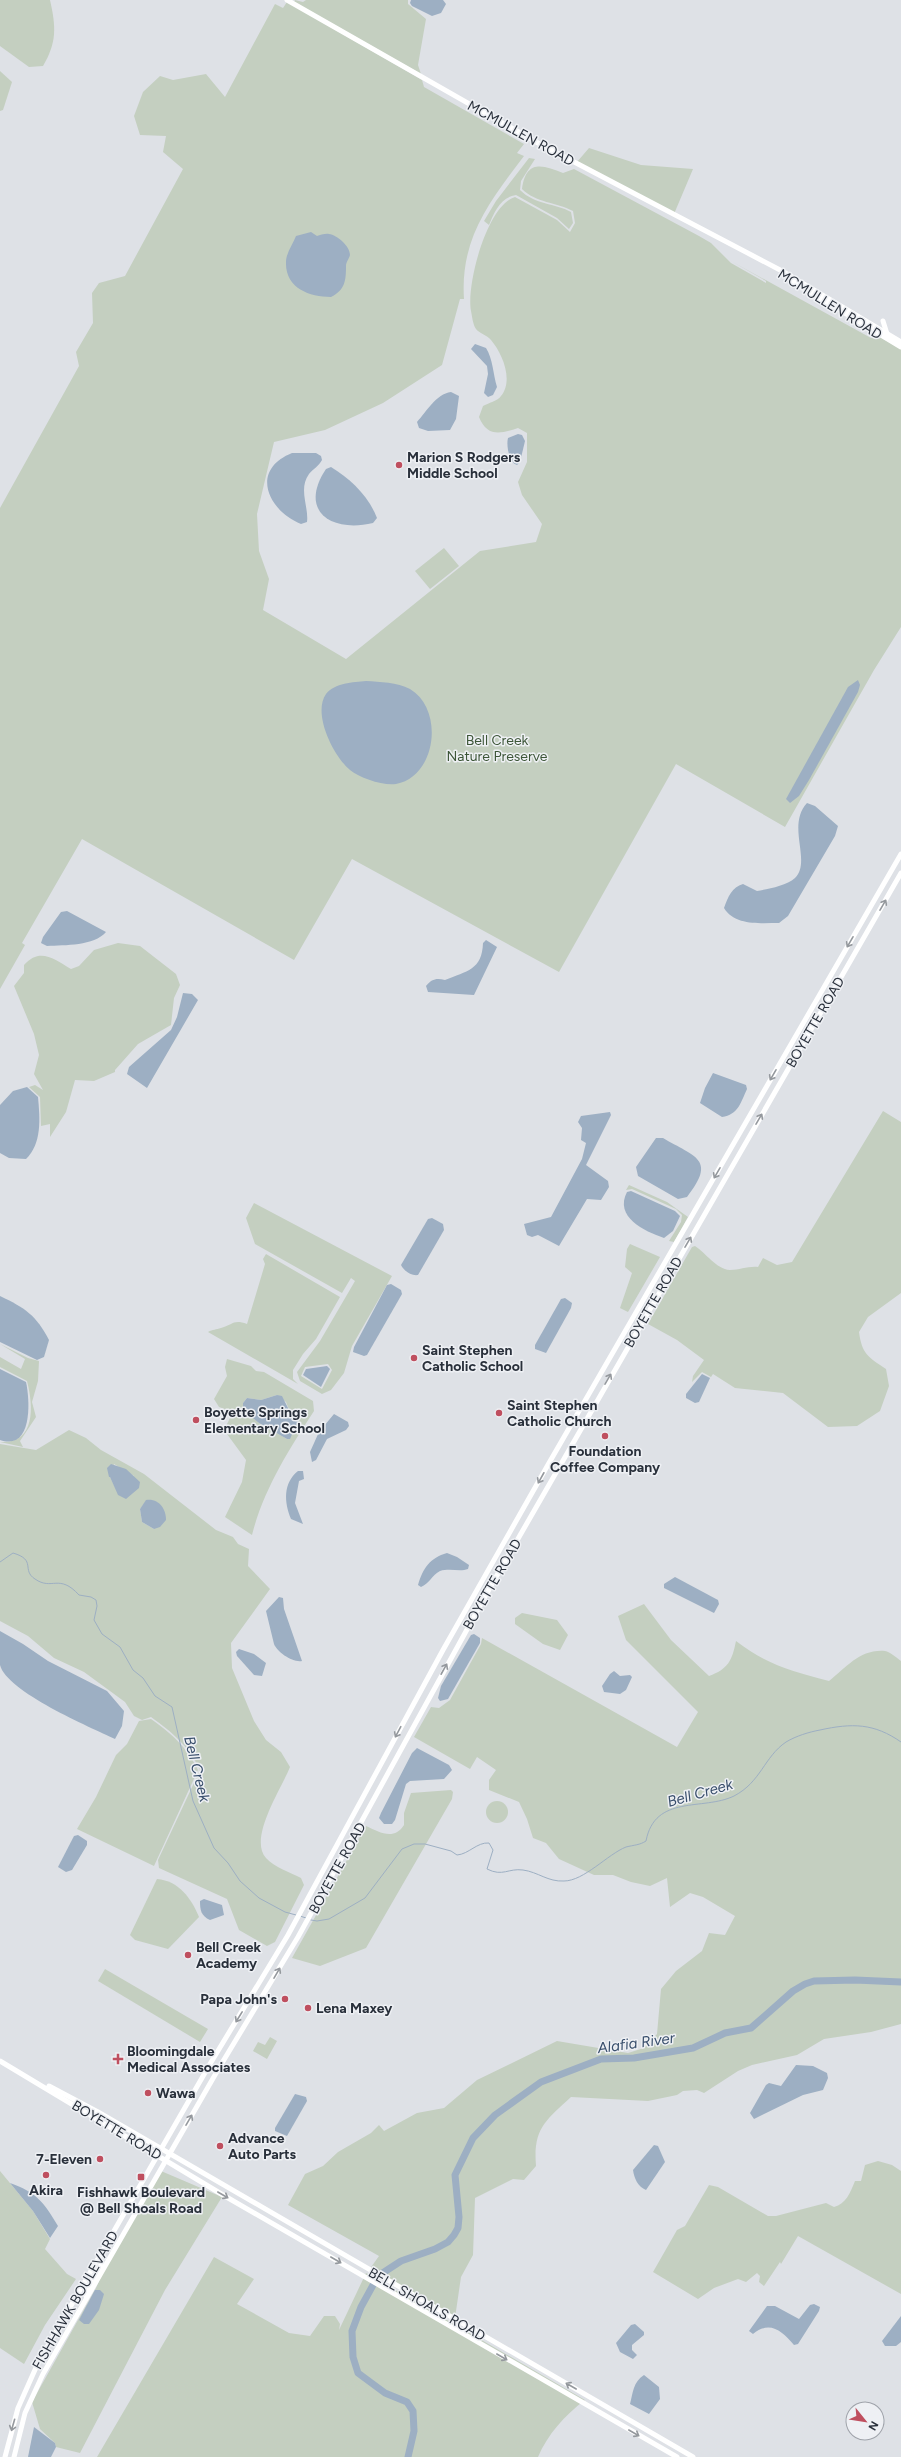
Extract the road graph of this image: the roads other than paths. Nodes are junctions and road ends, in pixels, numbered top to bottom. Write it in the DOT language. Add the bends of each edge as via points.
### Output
graph roads {
  1 [pos="287,0"];
  2 [pos="760,259"];
  3 [pos="883,321"];
  4 [pos="888,335"];
  5 [pos="901,342"];
  6 [pos="901,347"];
  7 [pos="901,854"];
  8 [pos="901,873"];
  9 [pos="0,2061"];
  10 [pos="32,2079"];
  11 [pos="161,2149"];
  12 [pos="169,2154"];
  13 [pos="157,2156"];
  14 [pos="166,2161"];
  15 [pos="241,2205"];
  16 [pos="259,2205"];
  17 [pos="99,2258"];
  18 [pos="86,2299"];
  19 [pos="5,2457"];
  20 [pos="14,2457"];
  21 [pos="677,2457"];
  22 [pos="693,2457"];
  1 -- 2 [label="main road, MCMULLEN ROAD" via="498,121"];
  2 -- 4 [label="main road, MCMULLEN ROAD"];
  2 -- 6 [label="main road, MCMULLEN ROAD"];
  3 -- 4 [label="main road"];
  4 -- 5 [label="main road, MCMULLEN ROAD"];
  7 -- 11 [label="main road, BOYETTE ROAD, one-way" via="549,1463 434,1667 327,1867"];
  12 -- 8 [label="main road, BOYETTE ROAD, one-way" via="337,1869 408,1733 492,1584"];
  9 -- 10 [label="main road, BOYETTE ROAD"];
  10 -- 11 [label="main road, BOYETTE ROAD" via="98,2112"];
  10 -- 13 [label="main road, BOYETTE ROAD"];
  11 -- 12 [label="main road, BELL SHOALS ROAD"];
  11 -- 13 [label="main road, FISHHAWK BOULEVARD"];
  12 -- 14 [label="main road, BOYETTE ROAD"];
  12 -- 16 [label="main road, BELL SHOALS ROAD"];
  13 -- 14 [label="main road, BOYETTE ROAD"];
  13 -- 17 [label="main road, FISHHAWK BOULEVARD"];
  14 -- 15 [label="main road, BELL SHOALS ROAD, one-way"];
  14 -- 18 [label="main road, FISHHAWK BOULEVARD"];
  15 -- 16 [label="main road"];
  15 -- 21 [label="main road, BELL SHOALS ROAD, one-way"];
  22 -- 16 [label="main road, BELL SHOALS ROAD, one-way"];
  17 -- 18 [label="main road" via="102,2263 87,2289"];
  17 -- 19 [label="main road, FISHHAWK BOULEVARD, one-way" via="30,2377 16,2415"];
  18 -- 20 [label="main road, FISHHAWK BOULEVARD" via="33,2393"];
}
